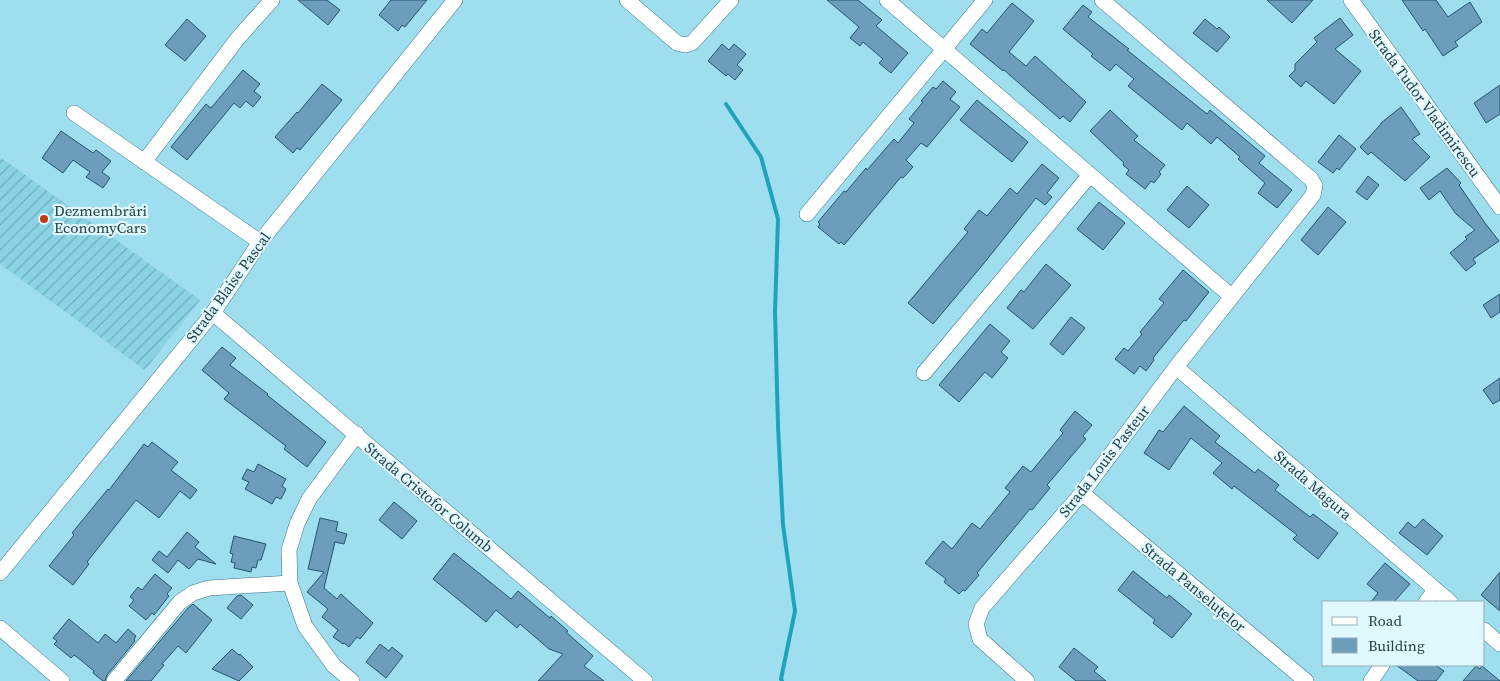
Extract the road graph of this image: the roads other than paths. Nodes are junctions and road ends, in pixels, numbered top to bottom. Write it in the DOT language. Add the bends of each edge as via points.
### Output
graph roads {
  1 [pos="272,0"];
  2 [pos="455,0"];
  3 [pos="627,0"];
  4 [pos="731,0"];
  5 [pos="887,0"];
  6 [pos="984,0"];
  7 [pos="1102,0"];
  8 [pos="1351,0"];
  9 [pos="944,49"];
  10 [pos="74,113"];
  11 [pos="144,162"];
  12 [pos="1090,175"];
  13 [pos="1500,207"];
  14 [pos="807,214"];
  15 [pos="260,242"];
  16 [pos="1232,296"];
  17 [pos="213,313"];
  18 [pos="1176,367"];
  19 [pos="924,373"];
  20 [pos="357,434"];
  21 [pos="1082,493"];
  22 [pos="0,573"];
  23 [pos="290,583"];
  24 [pos="1435,590"];
  25 [pos="1427,601"];
  26 [pos="1449,601"];
  27 [pos="0,628"];
  28 [pos="1485,631"];
  29 [pos="1500,644"];
  30 [pos="1381,666"];
  31 [pos="62,681"];
  32 [pos="114,681"];
  33 [pos="352,681"];
  34 [pos="645,681"];
  35 [pos="1027,681"];
  36 [pos="1306,681"];
  37 [pos="1371,681"];
  1 -- 11 [label="street" via="233,44"];
  2 -- 15 [label="street, Strada Blaise Pascal"];
  3 -- 4 [label="street" via="677,43 685,45 692,43"];
  5 -- 9 [label="street"];
  6 -- 9 [label="street"];
  7 -- 16 [label="street, Strada Louis Pasteur" via="1311,179 1315,186 1313,195"];
  8 -- 13 [label="street, Strada Tudor Vladimirescu"];
  9 -- 12 [label="street"];
  9 -- 14 [label="street"];
  10 -- 11 [label="street"];
  11 -- 15 [label="street"];
  12 -- 16 [label="street"];
  12 -- 19 [label="street"];
  15 -- 17 [label="street, Strada Blaise Pascal"];
  16 -- 18 [label="street, Strada Louis Pasteur"];
  17 -- 20 [label="street, Strada Cristofor Columb"];
  17 -- 22 [label="street, Strada Blaise Pascal"];
  18 -- 21 [label="street, Strada Louis Pasteur"];
  18 -- 24 [label="street, Strada Magura"];
  20 -- 23 [label="street" via="309,499 297,524 289,550"];
  20 -- 34 [label="street, Strada Cristofor Columb"];
  21 -- 35 [label="street, Strada Louis Pasteur" via="982,608 976,624 980,639"];
  21 -- 36 [label="street, Strada Panseluțelor"];
  23 -- 32 [label="street" via="209,588 193,593 180,602"];
  23 -- 33 [label="street" via="305,626 334,666"];
  24 -- 25 [label="street"];
  24 -- 26 [label="street, Strada Magura"];
  27 -- 31 [label="street"];
  28 -- 29 [label="street"];
  30 -- 37 [label="street"];
}
